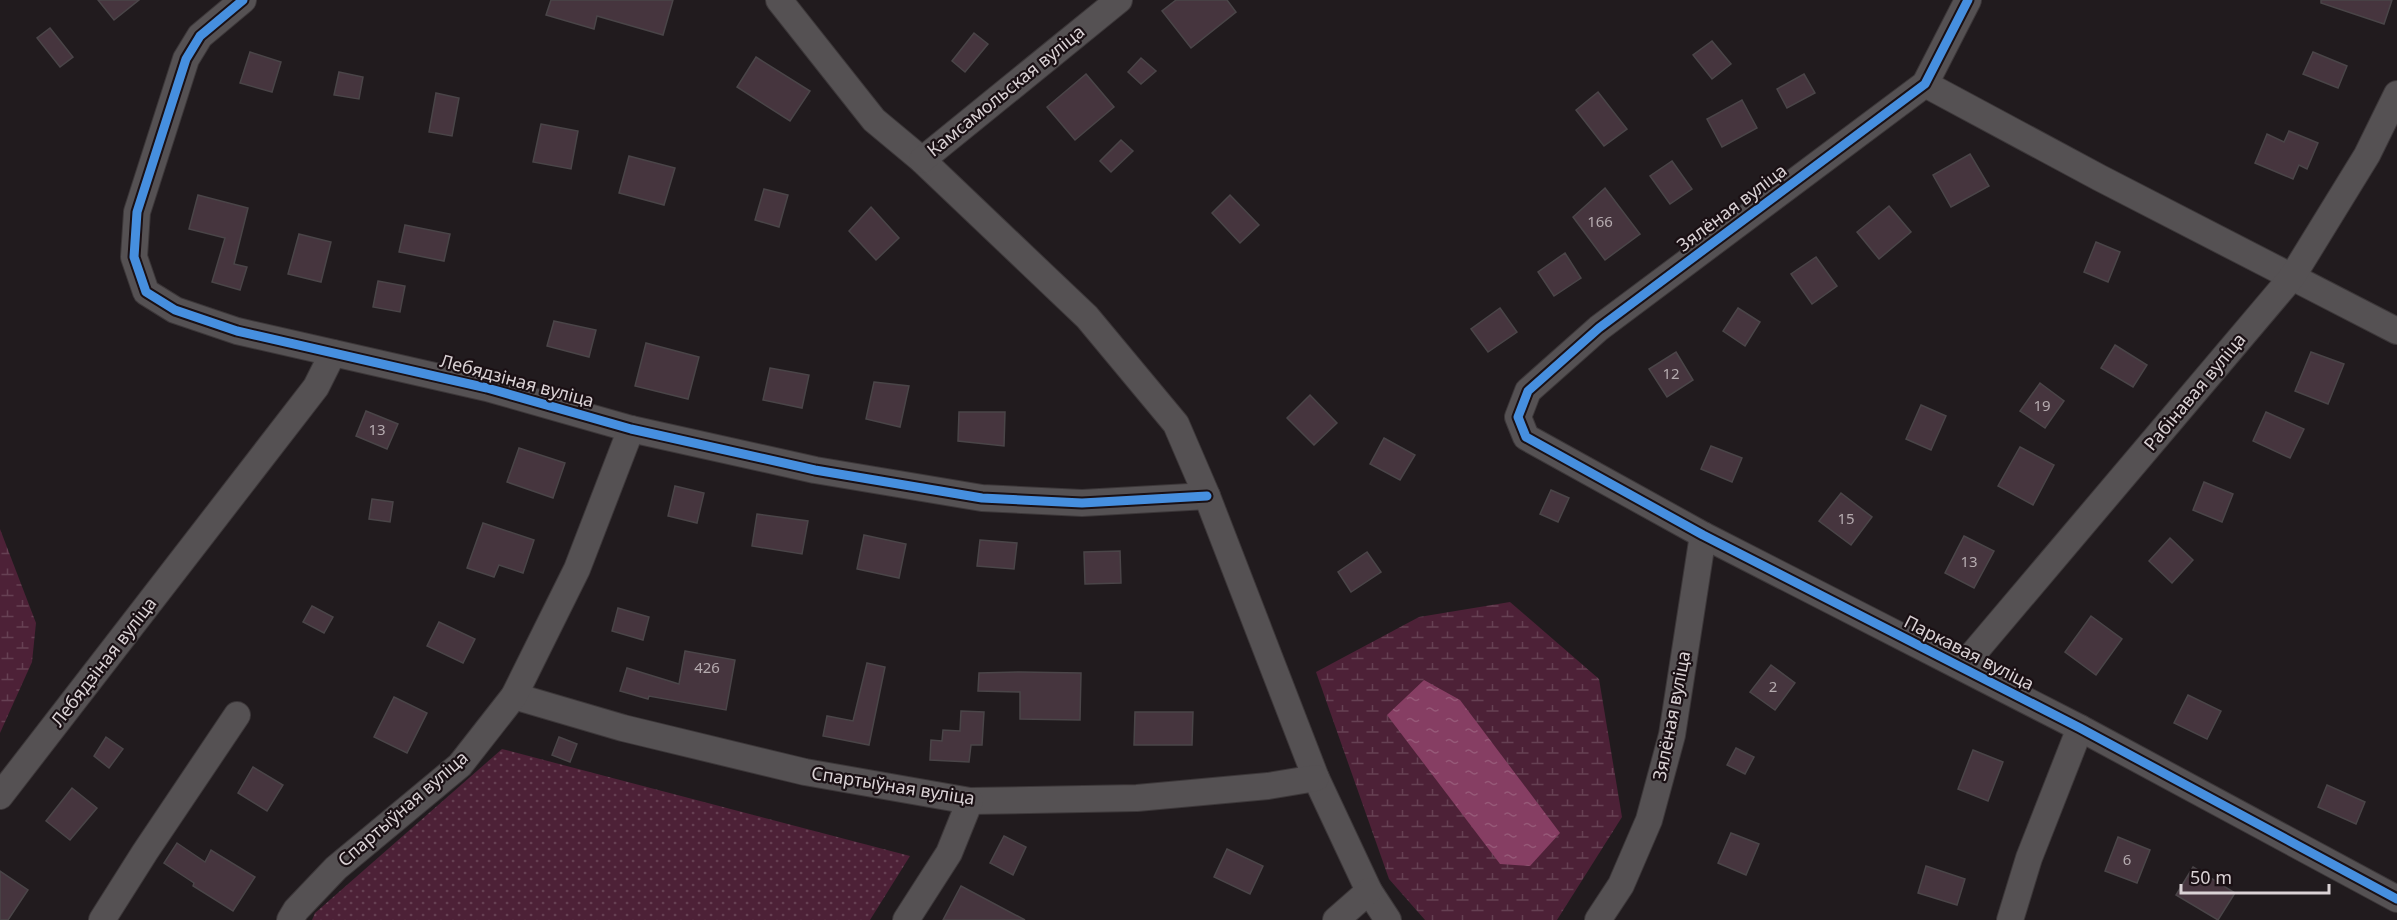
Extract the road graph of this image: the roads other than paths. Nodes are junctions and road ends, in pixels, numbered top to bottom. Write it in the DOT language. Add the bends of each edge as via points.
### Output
graph roads {
  1 [pos="779,0"];
  2 [pos="1119,0"];
  3 [pos="1968,0"];
  4 [pos="242,1"];
  5 [pos="1925,84"];
  6 [pos="2397,94"];
  7 [pos="922,160"];
  8 [pos="2292,277"];
  9 [pos="2397,331"];
  10 [pos="333,352"];
  11 [pos="631,429"];
  12 [pos="1526,437"];
  13 [pos="1207,496"];
  14 [pos="1703,535"];
  15 [pos="1962,667"];
  16 [pos="514,696"];
  17 [pos="237,716"];
  18 [pos="2080,728"];
  19 [pos="1316,778"];
  20 [pos="0,796"];
  21 [pos="970,801"];
  22 [pos="1369,891"];
  23 [pos="2397,899"];
  24 [pos="102,920"];
  25 [pos="290,920"];
  26 [pos="906,920"];
  27 [pos="1336,920"];
  28 [pos="1388,920"];
  29 [pos="1598,920"];
  30 [pos="2010,920"];
  1 -- 7 [label="street" via="874,120"];
  2 -- 7 [label="street, Камсамольская вуліца"];
  3 -- 5 [label="street, Зялёная вуліца"];
  4 -- 10 [label="street, Лебядзіная вуліца" via="200,36 186,59 137,212 134,257 146,292 175,310 237,331"];
  5 -- 8 [label="street"];
  5 -- 12 [label="street, Зялёная вуліца" via="1599,328 1528,391 1518,417"];
  6 -- 8 [label="street, Рабінавая вуліца" via="2367,155"];
  7 -- 13 [label="street" via="1087,317 1176,424"];
  8 -- 9 [label="street"];
  8 -- 15 [label="street, Рабінавая вуліца"];
  10 -- 11 [label="street, Лебядзіная вуліца" via="487,388"];
  10 -- 20 [label="street, Лебядзіная вуліца" via="316,387"];
  11 -- 13 [label="street, Лебядзіная вуліца" via="814,470 982,498 1082,503"];
  11 -- 16 [label="street, Спартыўная вуліца" via="577,569"];
  12 -- 14 [label="street, Паркавая вуліца"];
  13 -- 19 [label="street"];
  14 -- 15 [label="street, Паркавая вуліца"];
  14 -- 29 [label="street, Зялёная вуліца" via="1672,735 1649,820 1621,885"];
  15 -- 18 [label="street, Паркавая вуліца"];
  16 -- 21 [label="street, Спартыўная вуліца" via="623,728 806,772"];
  16 -- 25 [label="street, Спартыўная вуліца" via="460,765 336,868"];
  17 -- 24 [label="street"];
  18 -- 23 [label="street, Паркавая вуліца"];
  18 -- 30 [label="street" via="2029,858"];
  19 -- 21 [label="street, Спартыўная вуліца" via="1137,798"];
  19 -- 22 [label="street"];
  21 -- 26 [label="street" via="949,853"];
  22 -- 27 [label="street"];
  22 -- 28 [label="street"];
}
